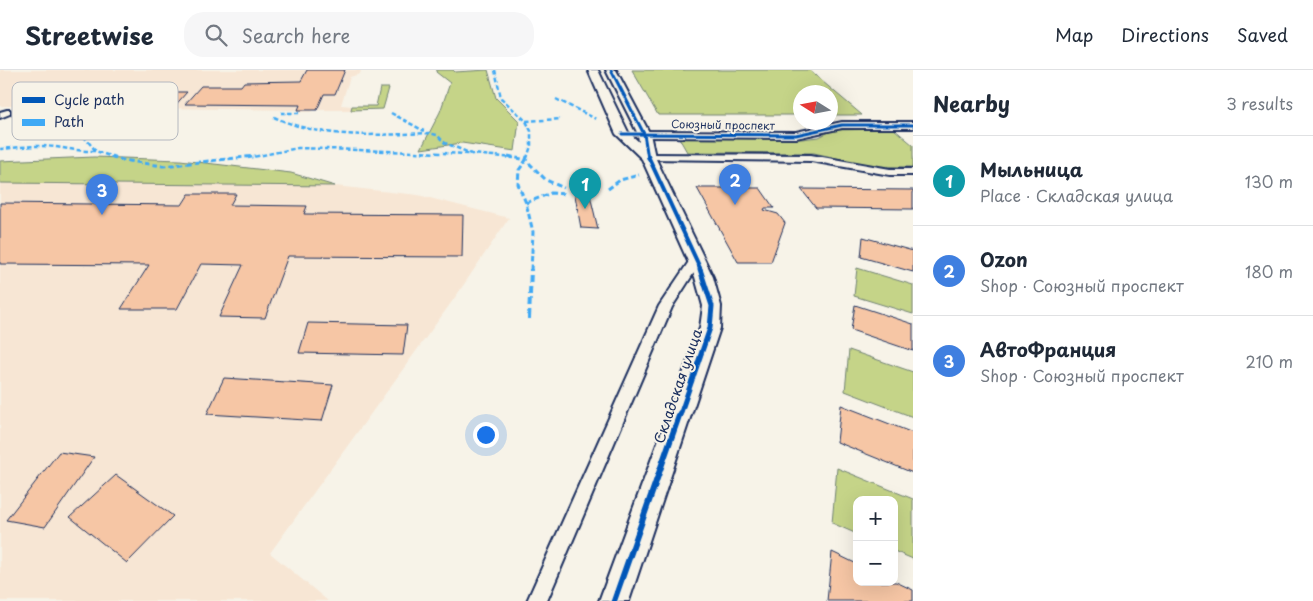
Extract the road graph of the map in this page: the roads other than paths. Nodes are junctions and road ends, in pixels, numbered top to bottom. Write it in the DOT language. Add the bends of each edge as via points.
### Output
graph roads {
  1 [pos="593,70"];
  2 [pos="611,70"];
  3 [pos="913,125"];
  4 [pos="622,134"];
  5 [pos="644,134"];
  6 [pos="648,157"];
  7 [pos="913,172"];
  8 [pos="696,260"];
  9 [pos="536,601"];
  10 [pos="614,601"];
  1 -- 4 [label="street, Складская улица"];
  2 -- 5 [label="street, Складская улица"];
  3 -- 5 [label="street, Союзный проспект" via="842,125 796,135"];
  4 -- 5 [label="street, Союзный проспект"];
  4 -- 6 [label="street, Складская улица"];
  5 -- 6 [label="street, Складская улица"];
  6 -- 7 [label="street" via="811,158 882,171"];
  6 -- 8 [label="street, Складская улица"];
  8 -- 9 [label="street" via="666,306"];
  8 -- 10 [label="street, Складская улица" via="712,306 710,328"];
}
